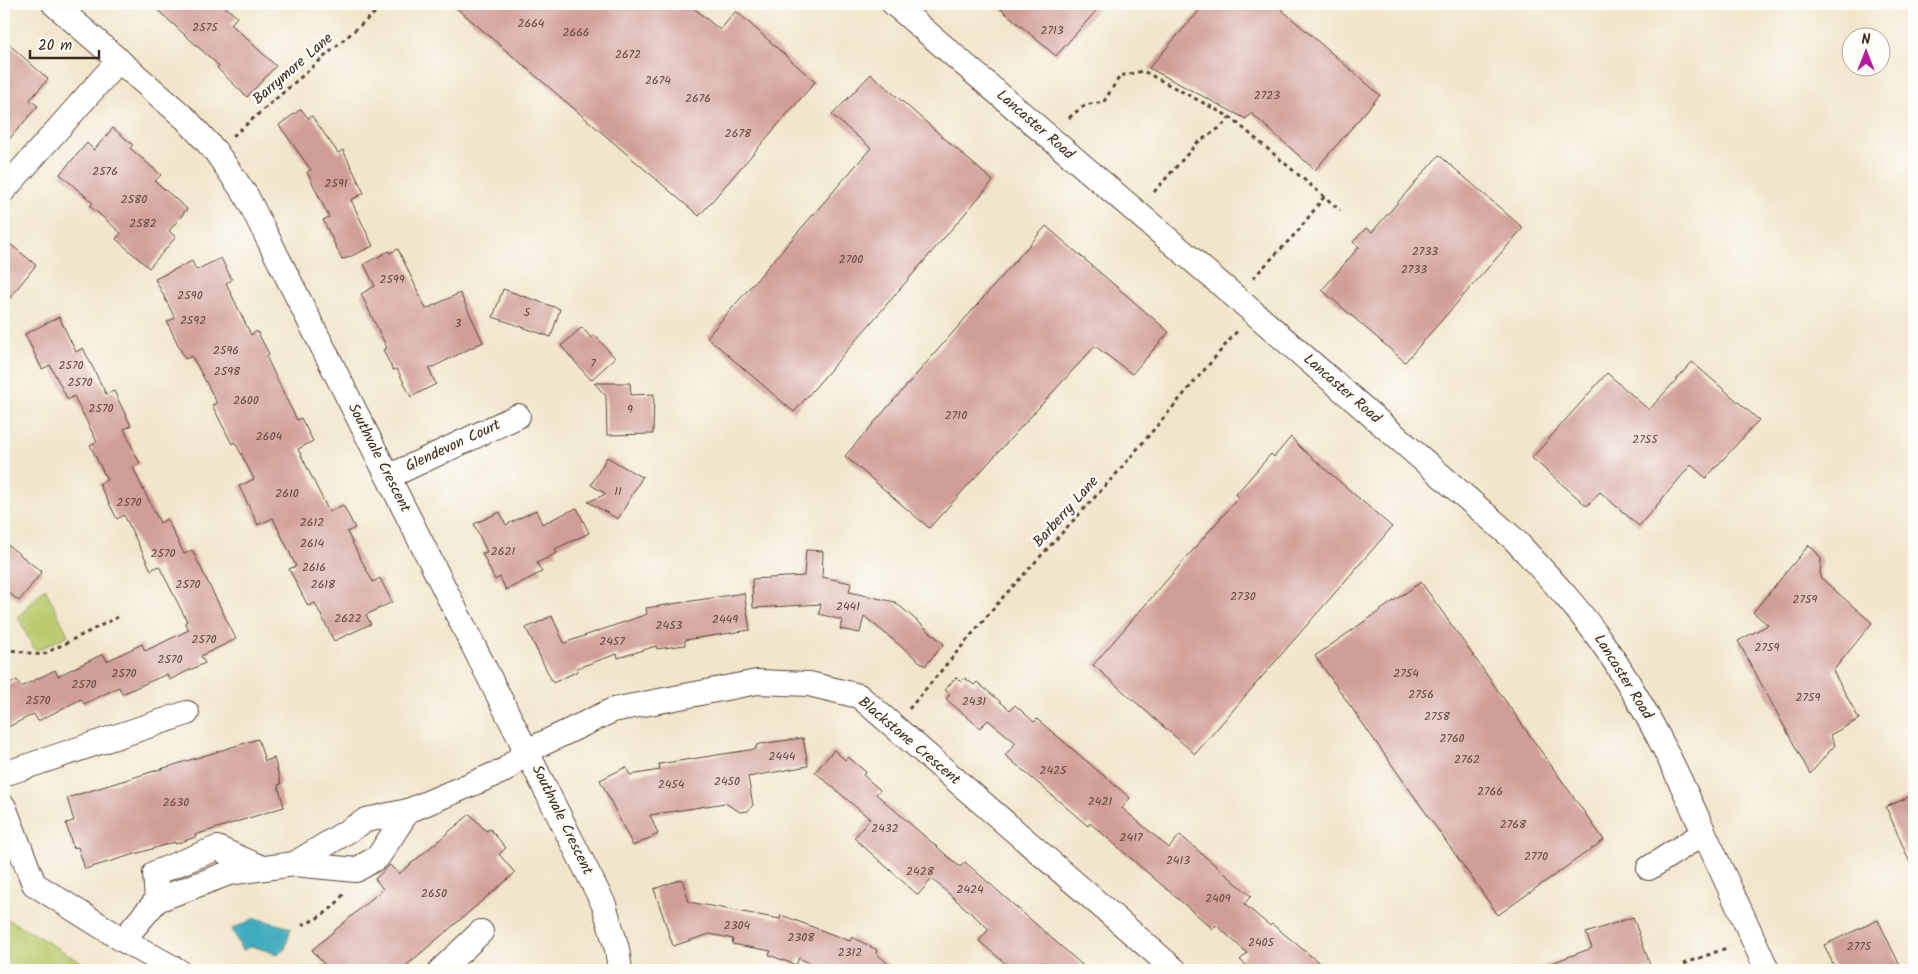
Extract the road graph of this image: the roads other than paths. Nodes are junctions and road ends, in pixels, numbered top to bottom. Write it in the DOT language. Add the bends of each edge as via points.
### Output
graph roads {
  1 [pos="54,4"];
  2 [pos="894,4"];
  3 [pos="119,60"];
  4 [pos="4,190"];
  5 [pos="518,416"];
  6 [pos="388,477"];
  7 [pos="187,713"];
  8 [pos="527,750"];
  9 [pos="4,774"];
  10 [pos="4,807"];
  11 [pos="408,811"];
  12 [pos="1706,837"];
  13 [pos="294,864"];
  14 [pos="1649,868"];
  15 [pos="481,932"];
  16 [pos="123,940"];
  17 [pos="177,970"];
  18 [pos="441,970"];
  19 [pos="620,970"];
  20 [pos="1175,970"];
  21 [pos="1752,970"];
  22 [pos="1767,970"];
  1 -- 3 [label="street, Southvale Crescent"];
  2 -- 12 [label="street, Lancaster Road" via="1515,540 1581,613 1622,672 1649,718"];
  3 -- 4 [label="street"];
  3 -- 6 [label="street, Southvale Crescent" via="186,119 216,152 248,197"];
  5 -- 6 [label="street, Glendevon Court"];
  6 -- 8 [label="street, Southvale Crescent"];
  7 -- 9 [label="street"];
  8 -- 11 [label="street, Blackstone Crescent" via="505,770"];
  8 -- 19 [label="street, Southvale Crescent" via="604,905"];
  8 -- 20 [label="street, Blackstone Crescent" via="613,710 757,682 809,684 859,696"];
  10 -- 16 [label="street" via="34,884"];
  11 -- 13 [label="street, Blackstone Crescent" via="366,820"];
  11 -- 13 [label="street" via="378,857 356,870"];
  12 -- 14 [label="street"];
  12 -- 21 [label="street, Lancaster Road"];
  12 -- 22 [label="street, Lancaster Road"];
  13 -- 16 [label="street" via="229,873 157,900"];
  15 -- 18 [label="street"];
  16 -- 17 [label="street"];
}
